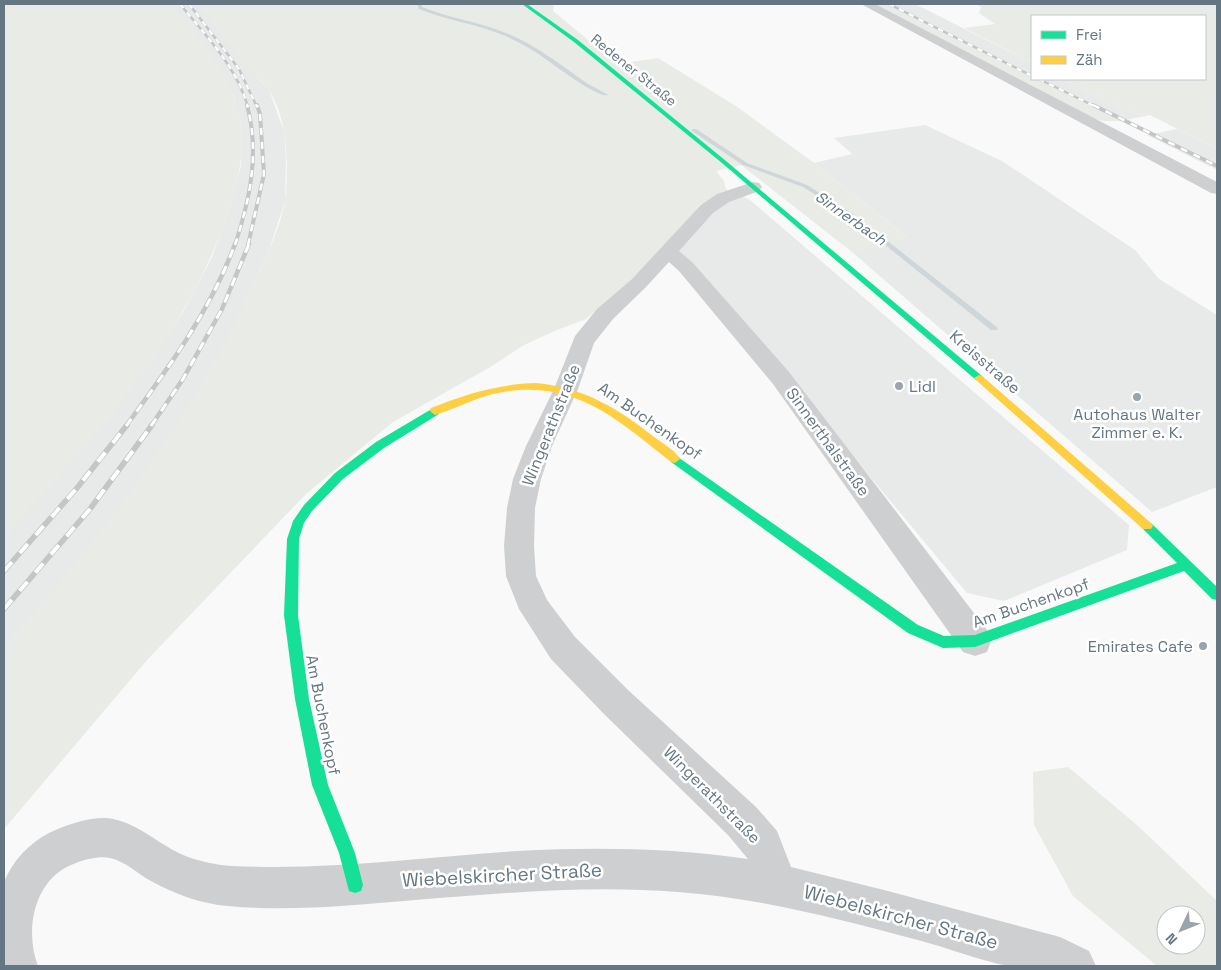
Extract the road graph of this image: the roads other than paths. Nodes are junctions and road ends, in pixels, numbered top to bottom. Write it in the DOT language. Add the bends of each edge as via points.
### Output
graph roads {
  1 [pos="526,4"];
  2 [pos="866,4"];
  3 [pos="724,162"];
  4 [pos="753,187"];
  5 [pos="1217,189"];
  6 [pos="669,252"];
  7 [pos="566,390"];
  8 [pos="1186,565"];
  9 [pos="1217,596"];
  10 [pos="975,641"];
  11 [pos="355,885"];
  12 [pos="777,885"];
  13 [pos="14,963"];
  14 [pos="1074,966"];
  1 -- 3 [label="main road, Redener Straße"];
  2 -- 5 [label="street"];
  3 -- 4 [label="main road, Kreisstraße"];
  4 -- 6 [label="street, Wingerathstraße" via="723,198 707,209"];
  4 -- 8 [label="main road, Kreisstraße" via="1125,506"];
  6 -- 7 [label="street, Wingerathstraße" via="605,314 584,341"];
  6 -- 10 [label="street, Sinnerthalstraße" via="686,267 781,378"];
  7 -- 10 [label="main road, Am Buchenkopf" via="598,403 913,629 943,642"];
  7 -- 11 [label="main road, Am Buchenkopf" via="539,384 519,385 456,401 420,418 383,442 314,500 293,533 290,596 297,678 320,784 346,850"];
  7 -- 12 [label="street, Wingerathstraße" via="539,446 526,486 521,508 521,576 536,609 563,648 758,839"];
  8 -- 9 [label="main road, Kreisstraße"];
  8 -- 10 [label="main road, Am Buchenkopf"];
  11 -- 12 [label="street, Wiebelskircher Straße" via="555,870 615,869 705,874"];
  11 -- 13 [label="street, Wiebelskircher Straße" via="226,886 175,873 131,846 110,838 76,842 53,851 31,873 17,898 9,927"];
  12 -- 14 [label="street, Wiebelskircher Straße" via="932,923 1060,959"];
}
